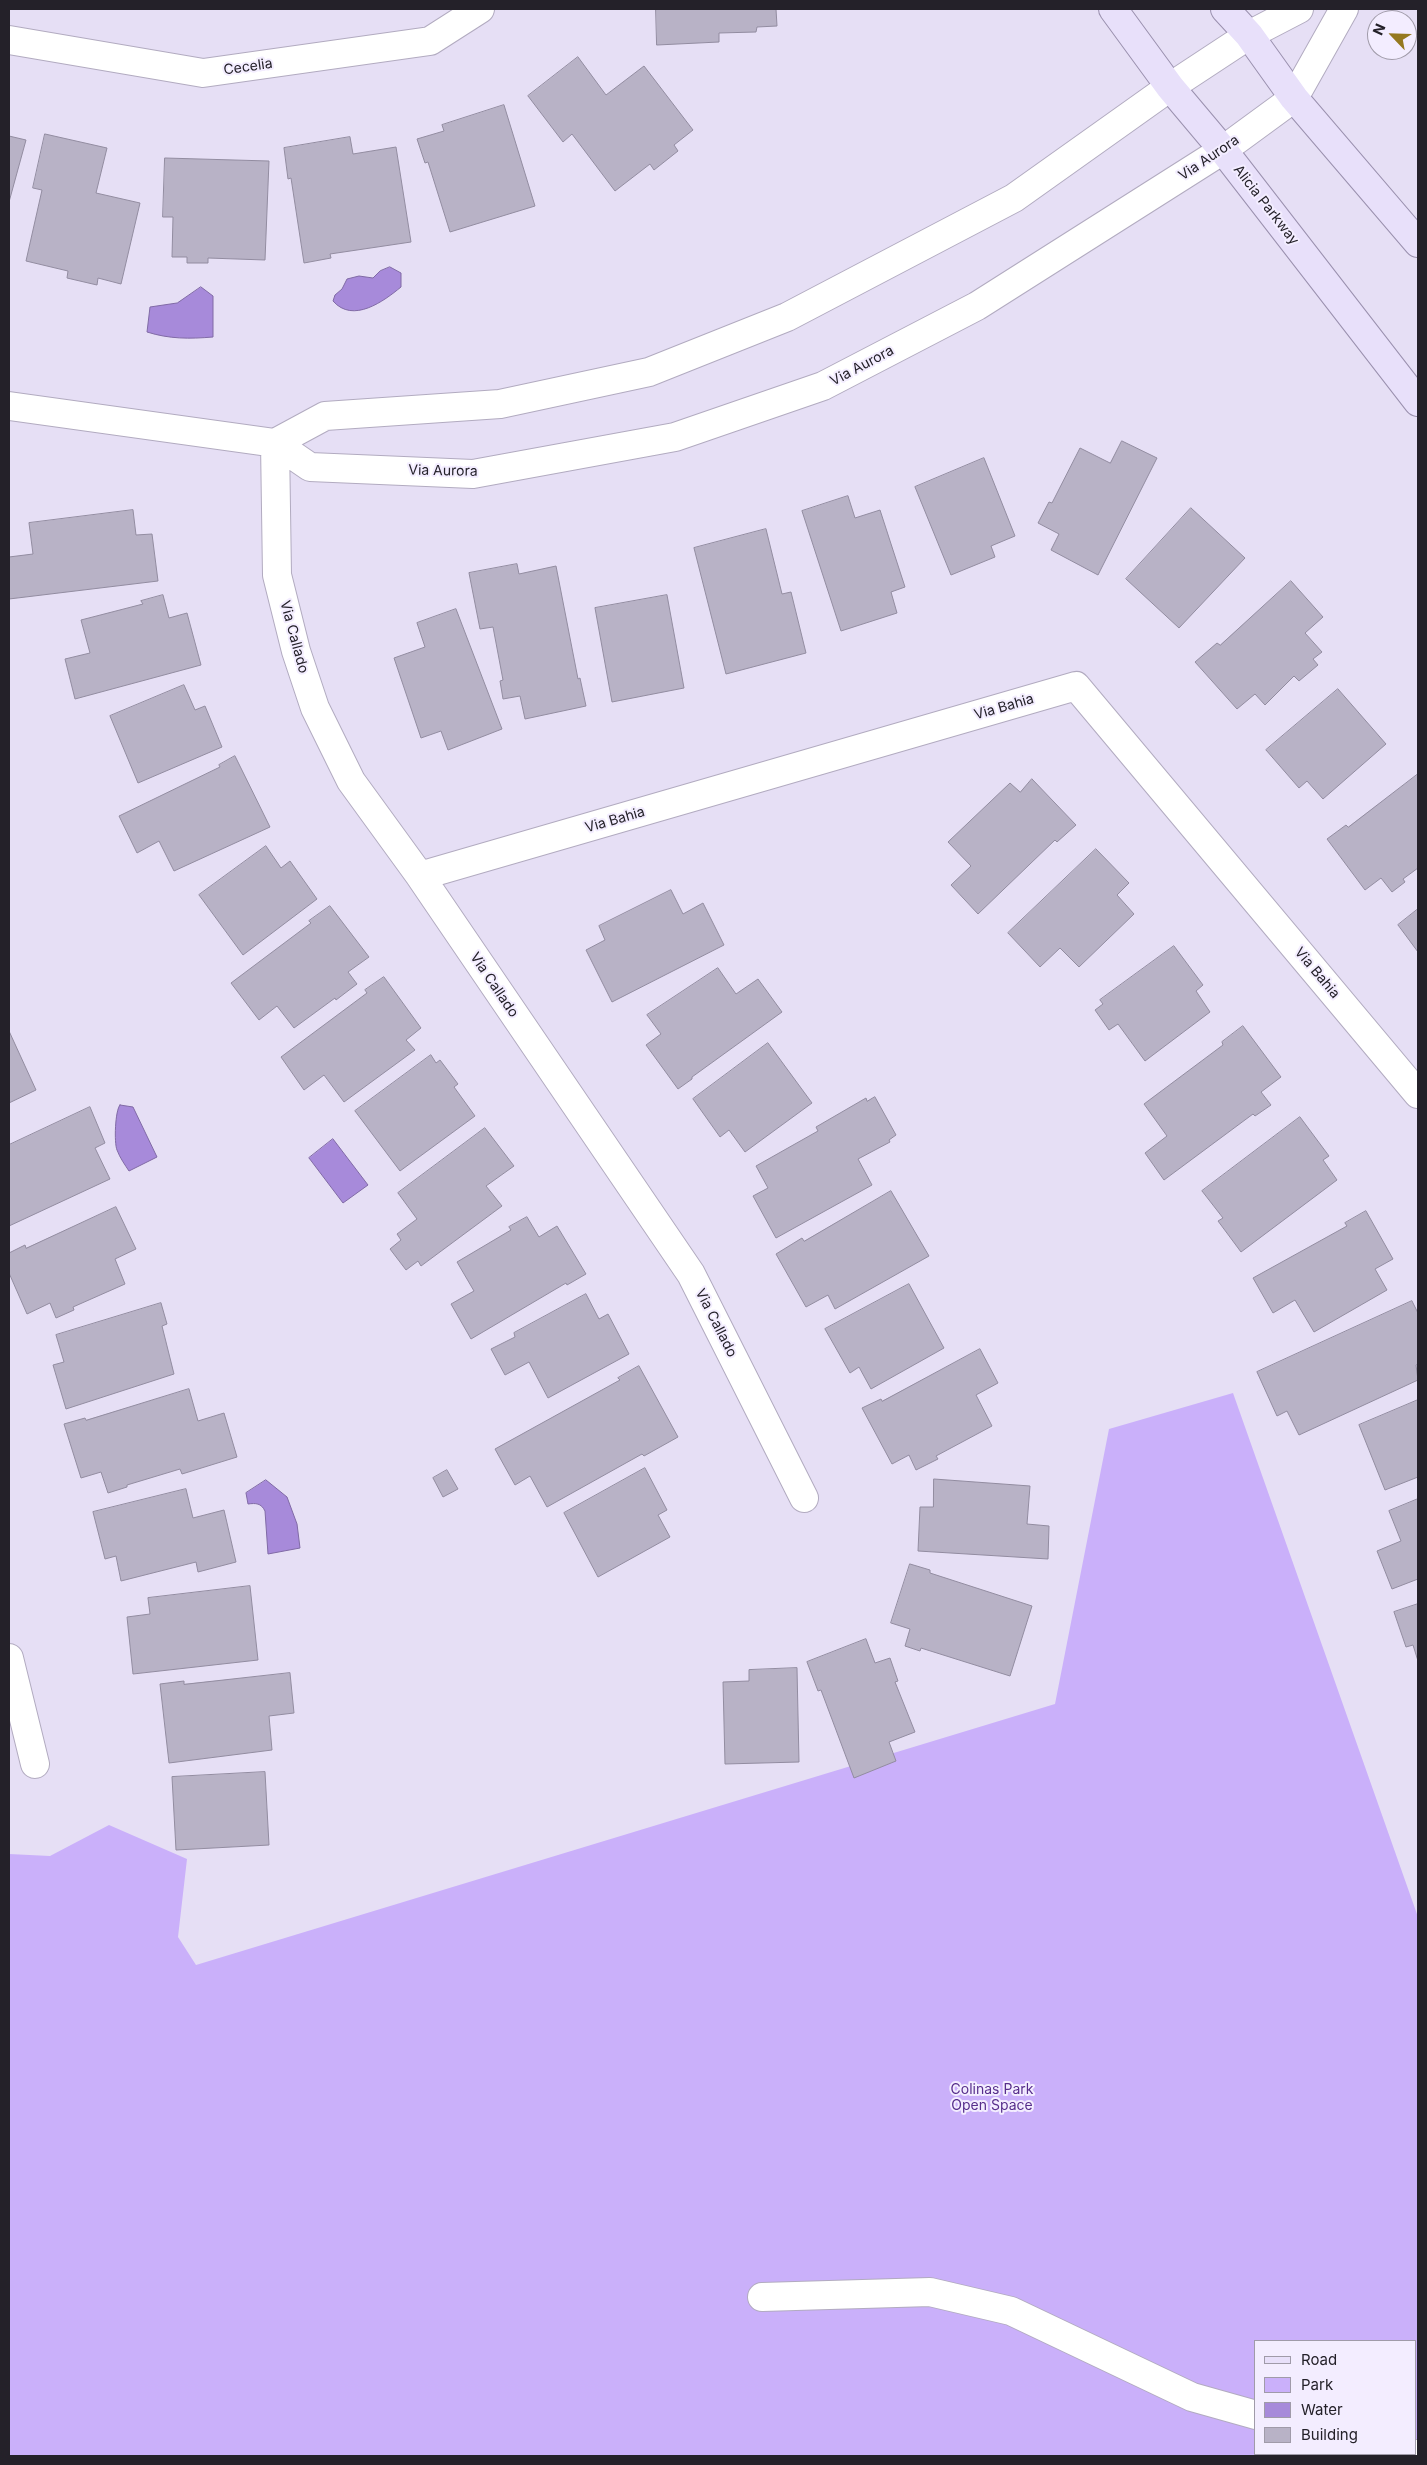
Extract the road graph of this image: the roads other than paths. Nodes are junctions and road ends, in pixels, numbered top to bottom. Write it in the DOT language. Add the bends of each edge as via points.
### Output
graph roads {
  1 [pos="480,9"];
  2 [pos="1113,9"];
  3 [pos="1225,9"];
  4 [pos="1299,9"];
  5 [pos="1344,9"];
  6 [pos="1249,36"];
  7 [pos="9,40"];
  8 [pos="1170,87"];
  9 [pos="1294,98"];
  10 [pos="1223,150"];
  11 [pos="1418,243"];
  12 [pos="1418,402"];
  13 [pos="9,406"];
  14 [pos="275,443"];
  15 [pos="420,876"];
  16 [pos="1418,1094"];
  17 [pos="804,1498"];
  18 [pos="9,1658"];
  19 [pos="35,1764"];
  20 [pos="762,2297"];
  21 [pos="1254,2413"];
  1 -- 7 [label="street, Cecelia" via="430,41 203,73"];
  2 -- 8 [label="main road, Alicia Parkway"];
  3 -- 6 [label="main road"];
  4 -- 6 [label="street"];
  5 -- 9 [label="street, Via Aurora"];
  6 -- 8 [label="street"];
  6 -- 9 [label="main road"];
  8 -- 10 [label="main road, Alicia Parkway"];
  8 -- 14 [label="street" via="1014,198 769,325 649,372 500,404 325,416"];
  9 -- 10 [label="street, Via Aurora"];
  9 -- 11 [label="main road"];
  10 -- 12 [label="main road, Alicia Parkway"];
  10 -- 14 [label="street, Via Aurora" via="977,306 823,386 674,437 473,474 310,467"];
  13 -- 14 [label="street, Via Aurora"];
  14 -- 15 [label="street, Via Callado" via="277,575 314,708 351,781"];
  15 -- 16 [label="street, Via Bahia" via="1076,686"];
  15 -- 17 [label="street, Via Callado" via="691,1274"];
  18 -- 19 [label="street"];
  20 -- 21 [label="street" via="930,2292 1011,2311 1192,2397"];
}
